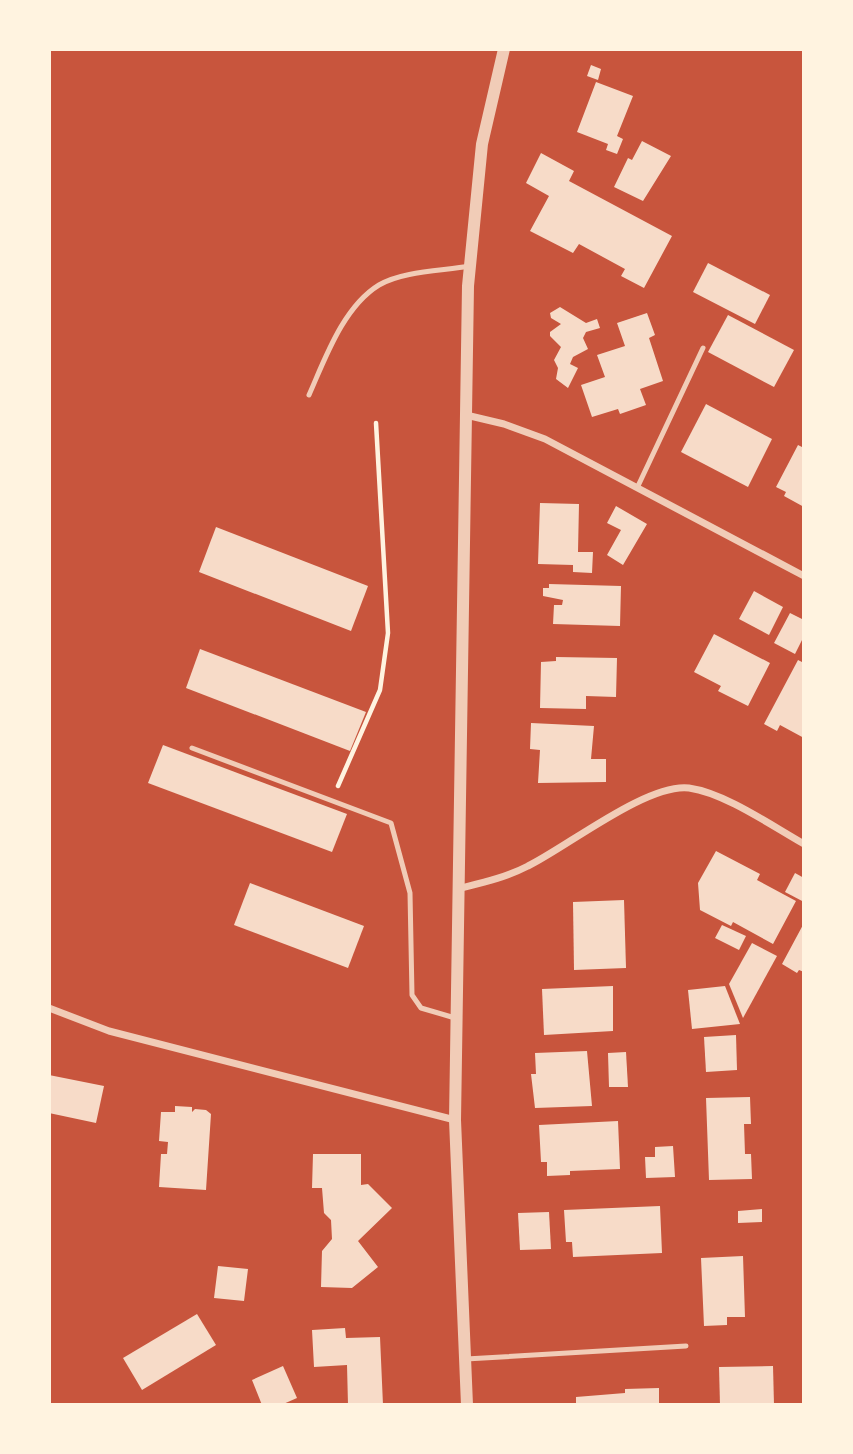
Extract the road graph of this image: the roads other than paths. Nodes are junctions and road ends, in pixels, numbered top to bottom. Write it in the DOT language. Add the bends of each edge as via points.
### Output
graph roads {
  1 [pos="504,49"];
  2 [pos="470,266"];
  3 [pos="703,348"];
  4 [pos="309,395"];
  5 [pos="465,415"];
  6 [pos="638,486"];
  7 [pos="804,576"];
  8 [pos="192,748"];
  9 [pos="804,844"];
  10 [pos="457,889"];
  11 [pos="49,1008"];
  12 [pos="456,1018"];
  13 [pos="454,1120"];
  14 [pos="686,1346"];
  15 [pos="465,1359"];
  16 [pos="467,1405"];
  1 -- 2 [label="street" via="482,144"];
  2 -- 4 [label="lane" via="401,277 367,294 348,318"];
  2 -- 5 [label="street"];
  3 -- 6 [label="lane"];
  5 -- 6 [label="street" via="545,439"];
  5 -- 10 [label="street"];
  6 -- 7 [label="street"];
  8 -- 12 [label="lane" via="387,820 394,827 410,893 412,995 421,1008"];
  9 -- 10 [label="street" via="719,798 686,788 645,799 526,867"];
  10 -- 12 [label="street"];
  11 -- 13 [label="street" via="109,1031"];
  12 -- 13 [label="street"];
  13 -- 15 [label="street"];
  14 -- 15 [label="lane"];
  15 -- 16 [label="street"];
}
